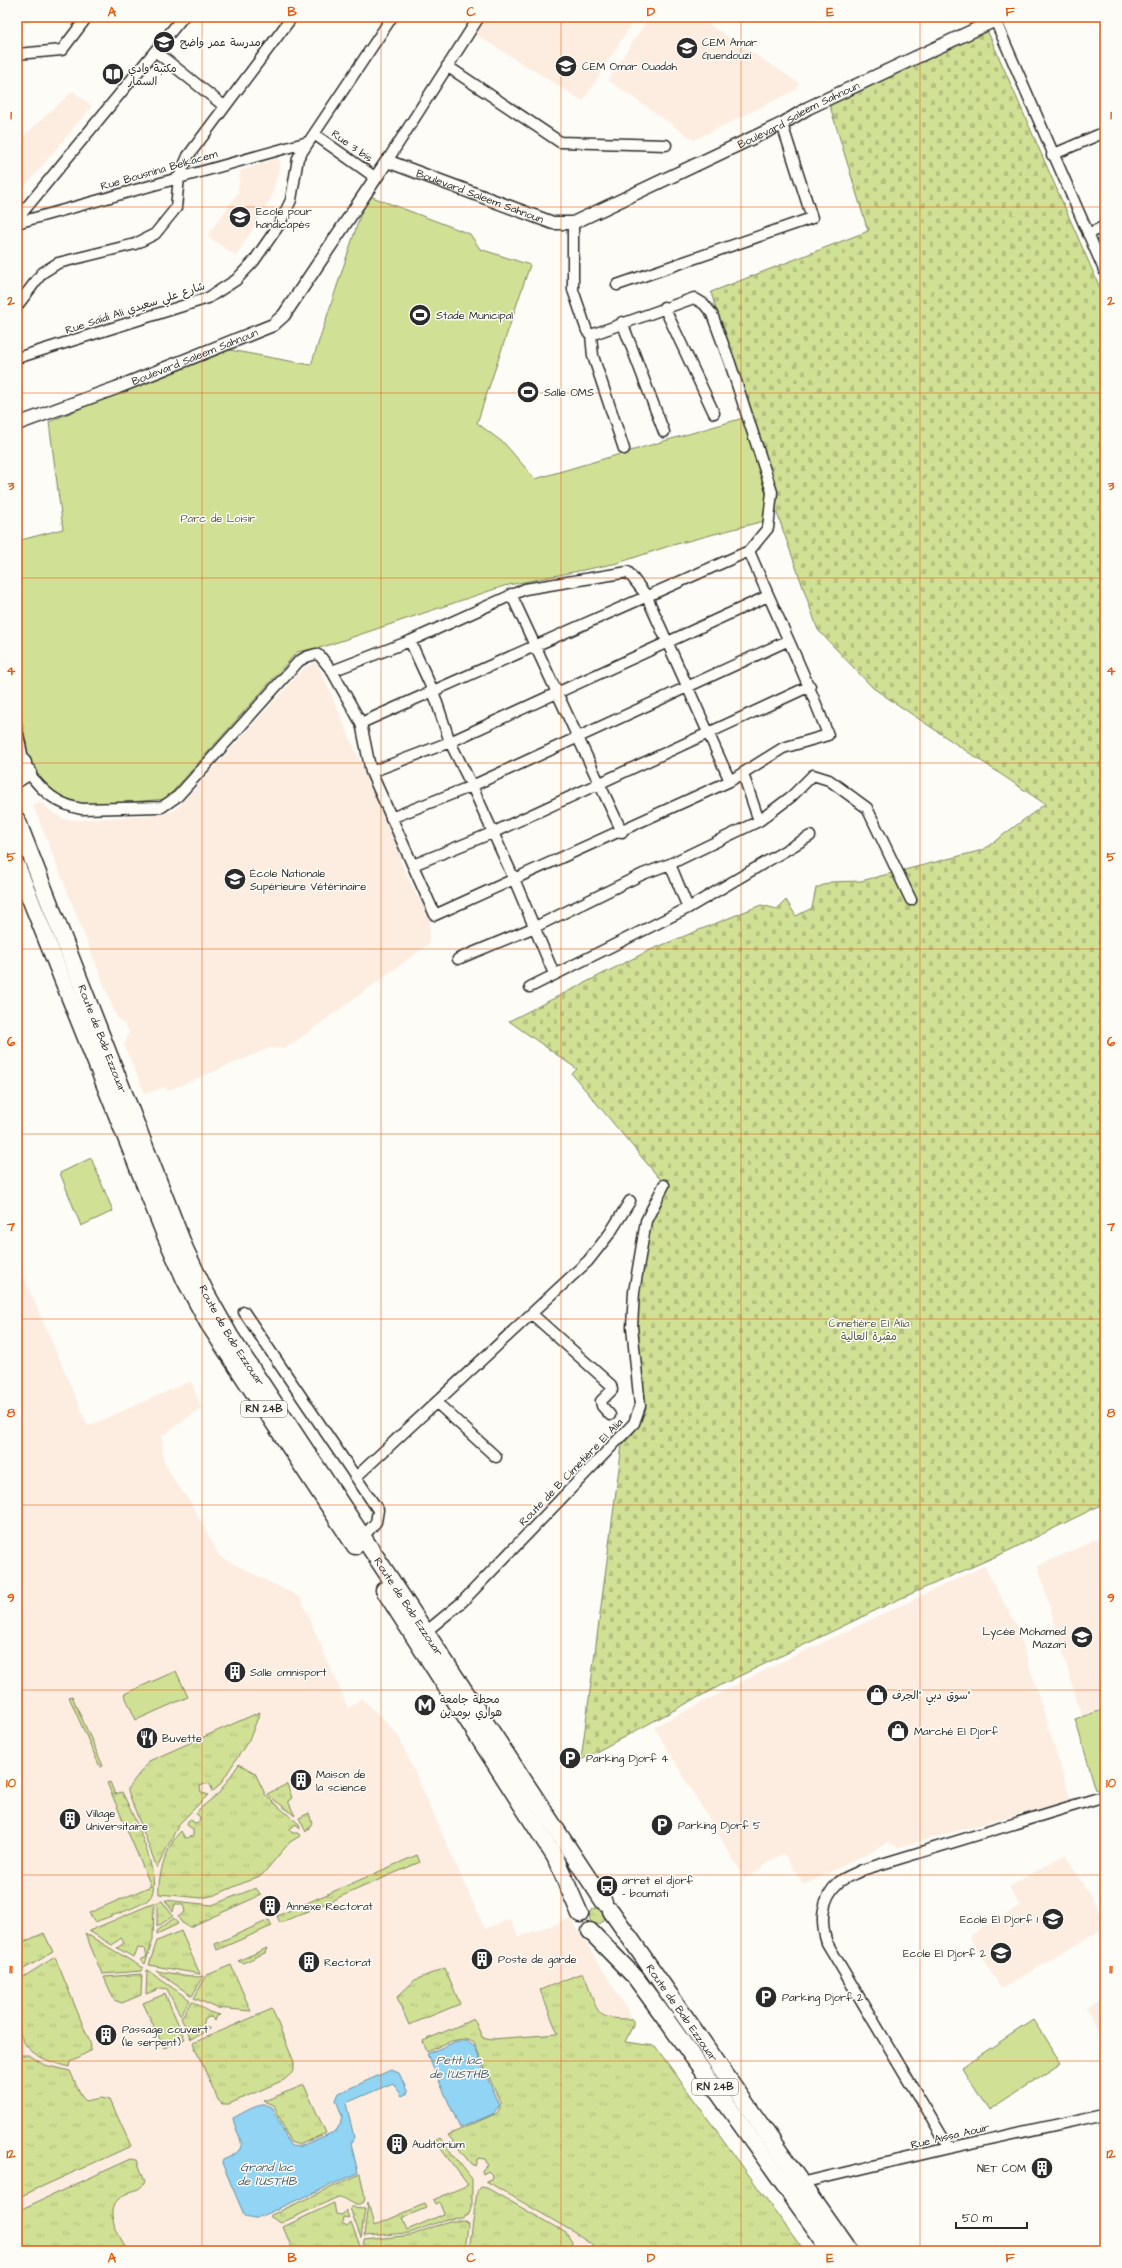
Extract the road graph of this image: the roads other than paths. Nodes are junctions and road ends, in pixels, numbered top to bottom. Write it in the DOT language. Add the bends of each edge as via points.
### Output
graph roads {
  1 [pos="87,17"];
  2 [pos="183,17"];
  3 [pos="292,17"];
  4 [pos="392,17"];
  5 [pos="479,17"];
  6 [pos="999,19"];
  7 [pos="155,51"];
  8 [pos="17,54"];
  9 [pos="447,66"];
  10 [pos="224,106"];
  11 [pos="782,124"];
  12 [pos="1105,132"];
  13 [pos="311,138"];
  14 [pos="666,146"];
  15 [pos="1052,155"];
  16 [pos="386,161"];
  17 [pos="179,177"];
  18 [pos="376,178"];
  19 [pos="17,219"];
  20 [pos="17,223"];
  21 [pos="573,223"];
  22 [pos="1105,226"];
  23 [pos="1088,234"];
  24 [pos="1105,272"];
  25 [pos="617,285"];
  26 [pos="17,306"];
  27 [pos="664,307"];
  28 [pos="622,322"];
  29 [pos="591,335"];
  30 [pos="17,358"];
  31 [pos="714,413"];
  32 [pos="17,424"];
  33 [pos="664,432"];
  34 [pos="624,449"];
  35 [pos="749,551"];
  36 [pos="511,594"];
  37 [pos="646,595"];
  38 [pos="768,596"];
  39 [pos="410,641"];
  40 [pos="787,641"];
  41 [pos="667,642"];
  42 [pos="535,645"];
  43 [pos="332,671"];
  44 [pos="688,686"];
  45 [pos="810,686"];
  46 [pos="433,691"];
  47 [pos="557,692"];
  48 [pos="361,723"];
  49 [pos="709,733"];
  50 [pos="17,735"];
  51 [pos="578,737"];
  52 [pos="450,742"];
  53 [pos="21,770"];
  54 [pos="371,772"];
  55 [pos="743,774"];
  56 [pos="730,781"];
  57 [pos="600,783"];
  58 [pos="472,786"];
  59 [pos="391,818"];
  60 [pos="17,820"];
  61 [pos="759,821"];
  62 [pos="622,832"];
  63 [pos="492,833"];
  64 [pos="810,836"];
  65 [pos="670,864"];
  66 [pos="413,865"];
  67 [pos="17,866"];
  68 [pos="514,879"];
  69 [pos="911,900"];
  70 [pos="688,908"];
  71 [pos="535,927"];
  72 [pos="458,959"];
  73 [pos="554,974"];
  74 [pos="530,987"];
  75 [pos="664,1185"];
  76 [pos="630,1201"];
  77 [pos="244,1312"];
  78 [pos="532,1314"];
  79 [pos="437,1403"];
  80 [pos="610,1415"];
  81 [pos="496,1457"];
  82 [pos="356,1477"];
  83 [pos="362,1538"];
  84 [pos="420,1636"];
  85 [pos="465,1705"];
  86 [pos="1105,1796"];
  87 [pos="608,1907"];
  88 [pos="580,1914"];
  89 [pos="590,1931"];
  90 [pos="1105,2114"];
  91 [pos="949,2148"];
  92 [pos="801,2183"];
  93 [pos="831,2251"];
  94 [pos="849,2251"];
  1 -- 8 [label="street" via="62,50"];
  2 -- 7 [label="street"];
  3 -- 10 [label="street"];
  4 -- 13 [label="street, Rue Saïdi Ali شارع علي سعيدي"];
  5 -- 9 [label="street"];
  6 -- 11 [label="street, Boulevard Saleem Sahnoun" via="808,108"];
  6 -- 15 [label="street"];
  7 -- 10 [label="street"];
  7 -- 19 [label="street"];
  9 -- 14 [label="street" via="560,142"];
  9 -- 16 [label="street"];
  10 -- 17 [label="street" via="188,156"];
  11 -- 21 [label="street, Boulevard Saleem Sahnoun"];
  11 -- 25 [label="street" via="812,218"];
  12 -- 15 [label="street"];
  13 -- 17 [label="street, Rue Bousnina Belkacem"];
  13 -- 18 [label="street, Rue 3 bis"];
  13 -- 30 [label="street, Rue Saïdi Ali شارع علي سعيدي" via="298,158 291,200 279,225 254,261 236,280 208,298"];
  15 -- 23 [label="street"];
  16 -- 18 [label="street, Boulevard Saleem Sahnoun"];
  16 -- 21 [label="street, Boulevard Saleem Sahnoun" via="553,223"];
  17 -- 20 [label="street, Rue Bousnina Belkacem"];
  17 -- 26 [label="street" via="176,208 155,234 135,244 58,263 42,273"];
  18 -- 32 [label="street, Boulevard Saleem Sahnoun" via="284,315 273,325 116,388"];
  21 -- 29 [label="street" via="573,290 587,331"];
  22 -- 23 [label="street"];
  23 -- 24 [label="street"];
  27 -- 28 [label="street"];
  27 -- 31 [label="street"];
  27 -- 35 [label="street" via="694,298 704,304 712,314 730,363 772,492 768,528"];
  28 -- 29 [label="street"];
  28 -- 33 [label="street"];
  29 -- 34 [label="street" via="593,356"];
  35 -- 37 [label="street"];
  35 -- 38 [label="street"];
  36 -- 37 [label="street" via="525,589 628,572"];
  36 -- 39 [label="street"];
  36 -- 42 [label="street"];
  37 -- 41 [label="street"];
  37 -- 42 [label="street"];
  38 -- 40 [label="street"];
  38 -- 41 [label="street"];
  39 -- 43 [label="street"];
  39 -- 46 [label="street"];
  40 -- 44 [label="street"];
  40 -- 45 [label="street"];
  41 -- 44 [label="street"];
  41 -- 47 [label="street"];
  42 -- 46 [label="street"];
  42 -- 47 [label="street"];
  43 -- 48 [label="street"];
  43 -- 53 [label="street" via="316,654 299,661 178,796 162,807 72,807 47,794"];
  44 -- 49 [label="street"];
  44 -- 51 [label="street"];
  45 -- 49 [label="street"];
  45 -- 55 [label="street" via="828,735 783,748"];
  46 -- 48 [label="street"];
  46 -- 52 [label="street"];
  47 -- 51 [label="street"];
  47 -- 52 [label="street"];
  48 -- 54 [label="street"];
  49 -- 56 [label="street"];
  49 -- 57 [label="street"];
  50 -- 53 [label="street"];
  51 -- 57 [label="street"];
  51 -- 58 [label="street"];
  52 -- 54 [label="street"];
  52 -- 58 [label="street"];
  54 -- 59 [label="street"];
  55 -- 56 [label="street"];
  55 -- 61 [label="street"];
  56 -- 62 [label="street"];
  57 -- 62 [label="street"];
  57 -- 63 [label="street"];
  58 -- 59 [label="street"];
  58 -- 63 [label="street"];
  59 -- 66 [label="street"];
  60 -- 83 [label="main road, Route de Bab Ezzouar" via="195,1272 230,1336"];
  61 -- 65 [label="street"];
  61 -- 69 [label="street" via="792,796 813,775 829,780 867,808"];
  62 -- 68 [label="street"];
  63 -- 66 [label="street"];
  63 -- 68 [label="street"];
  64 -- 70 [label="street"];
  65 -- 70 [label="street"];
  65 -- 71 [label="street" via="642,874"];
  66 -- 68 [label="street" via="435,915"];
  67 -- 84 [label="main road, Route de Bab Ezzouar / RN 24B" via="185,1280 218,1338"];
  68 -- 71 [label="street"];
  70 -- 73 [label="street"];
  71 -- 72 [label="street"];
  71 -- 73 [label="street"];
  73 -- 74 [label="street"];
  75 -- 84 [label="street, Route de B Cimetière El Alia" via="646,1221 634,1292 632,1327 640,1406 634,1423 462,1602"];
  76 -- 78 [label="street" via="610,1234 588,1260"];
  77 -- 82 [label="street"];
  78 -- 79 [label="street"];
  78 -- 80 [label="street" via="611,1385 612,1390 601,1401"];
  79 -- 81 [label="street"];
  79 -- 82 [label="street"];
  82 -- 83 [label="street" via="378,1510 376,1522"];
  83 -- 84 [label="main road, Route de Bab Ezzouar"];
  84 -- 85 [label="main road, Route de Bab Ezzouar / RN 24B"];
  85 -- 87 [label="main road, Route de Bab Ezzouar"];
  85 -- 88 [label="main road, Route de Bab Ezzouar / RN 24B" via="559,1866"];
  86 -- 91 [label="street" via="862,1870 840,1881 830,1892 822,1918 828,1943"];
  87 -- 88 [label="main road" via="596,1900 587,1903"];
  87 -- 89 [label="main road" via="612,1920 607,1928 599,1932"];
  87 -- 92 [label="main road, Route de Bab Ezzouar"];
  88 -- 89 [label="main road" via="583,1925"];
  89 -- 93 [label="main road, Route de Bab Ezzouar / RN 24B" via="635,1977"];
  90 -- 91 [label="street, Rue Aissa Aouir"];
  91 -- 92 [label="street, Rue Aissa Aouir"];
  92 -- 94 [label="main road, Route de Bab Ezzouar"];
}
